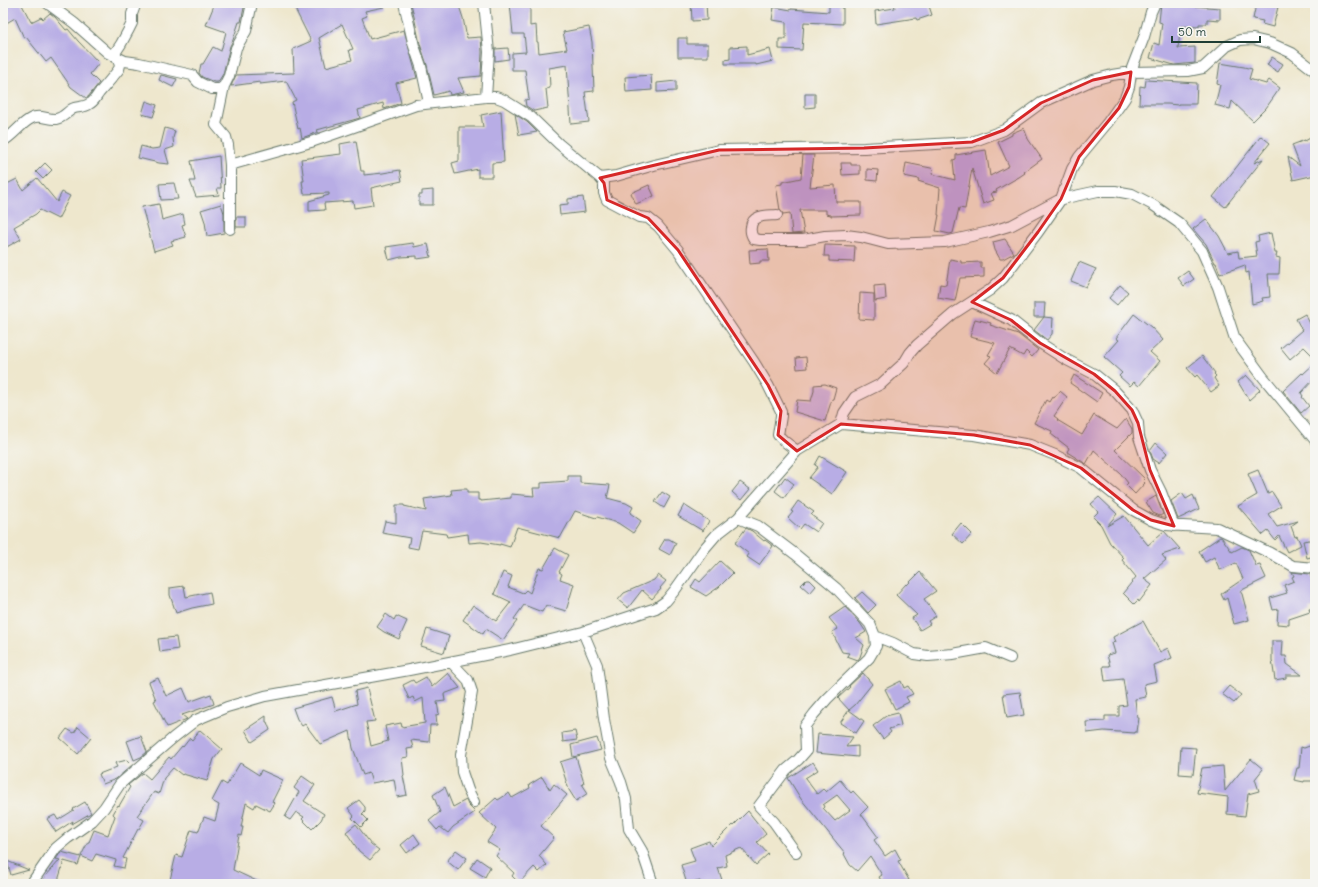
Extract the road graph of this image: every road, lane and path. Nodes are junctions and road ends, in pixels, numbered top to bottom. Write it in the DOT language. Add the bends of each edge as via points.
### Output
graph roads {
  1 [pos="47,3"];
  2 [pos="136,3"];
  3 [pos="252,3"];
  4 [pos="404,3"];
  5 [pos="484,3"];
  6 [pos="1155,3"];
  7 [pos="115,57"];
  8 [pos="1315,71"];
  9 [pos="1131,72"];
  10 [pos="224,86"];
  11 [pos="486,97"];
  12 [pos="429,103"];
  13 [pos="3,141"];
  14 [pos="230,165"];
  15 [pos="600,178"];
  16 [pos="1061,199"];
  17 [pos="777,214"];
  18 [pos="230,229"];
  19 [pos="972,302"];
  20 [pos="841,424"];
  21 [pos="1315,440"];
  22 [pos="797,450"];
  23 [pos="738,518"];
  24 [pos="1174,526"];
  25 [pos="1315,568"];
  26 [pos="583,632"];
  27 [pos="875,636"];
  28 [pos="1010,658"];
  29 [pos="451,662"];
  30 [pos="474,802"];
  31 [pos="796,853"];
  32 [pos="31,884"];
  33 [pos="652,884"];
  1 -- 7 [label="street"];
  2 -- 7 [label="street" via="132,23"];
  3 -- 10 [label="street" via="246,30 236,48"];
  4 -- 12 [label="street"];
  5 -- 11 [label="street" via="489,52"];
  6 -- 9 [label="street"];
  7 -- 10 [label="street" via="125,62 192,75 198,82 212,89"];
  7 -- 13 [label="street" via="120,65 119,69 91,104 75,108 57,119 32,118"];
  8 -- 9 [label="street" via="1292,53 1253,39 1240,40 1227,46 1203,68 1188,71"];
  9 -- 15 [label="street" via="1093,80 1054,97 1041,103 1004,130 972,142 849,149 719,150"];
  9 -- 16 [label="street" via="1125,98 1078,157"];
  10 -- 14 [label="street" via="216,125 227,141"];
  11 -- 12 [label="street"];
  11 -- 15 [label="street" via="504,100 531,117"];
  12 -- 14 [label="street" via="416,105 311,142"];
  14 -- 18 [label="street"];
  15 -- 22 [label="street" via="604,183 607,200 639,217 648,218 678,250 764,379 781,411 778,435"];
  16 -- 17 [label="street" via="1012,225 945,242 888,244 846,235 803,240 754,239 751,234 753,220"];
  16 -- 19 [label="street" via="1002,278"];
  16 -- 21 [label="street" via="1098,191 1132,194 1179,223 1202,252 1218,287 1235,339"];
  19 -- 20 [label="street" via="916,345 904,362 881,384 855,397 844,413"];
  19 -- 24 [label="street" via="1012,320 1040,344 1094,374 1115,391 1132,410 1138,423 1139,437 1150,470"];
  20 -- 22 [label="street"];
  20 -- 24 [label="street" via="974,436 1030,445 1081,468 1133,510 1151,520"];
  22 -- 23 [label="street"];
  23 -- 26 [label="street" via="716,535 666,601 656,608"];
  23 -- 27 [label="street" via="758,526 836,588 870,624"];
  24 -- 25 [label="street" via="1217,528 1292,566"];
  26 -- 29 [label="street"];
  26 -- 33 [label="street" via="597,665 611,758 626,799 629,829 642,851"];
  27 -- 28 [label="street" via="914,654 953,654 986,648"];
  27 -- 31 [label="street" via="876,646 869,658 805,726 806,751 786,770 759,806"];
  29 -- 30 [label="street" via="468,680 472,692 461,755 462,772"];
  29 -- 32 [label="street" via="265,696 227,707 196,720 120,784 104,808 56,848"];
}
